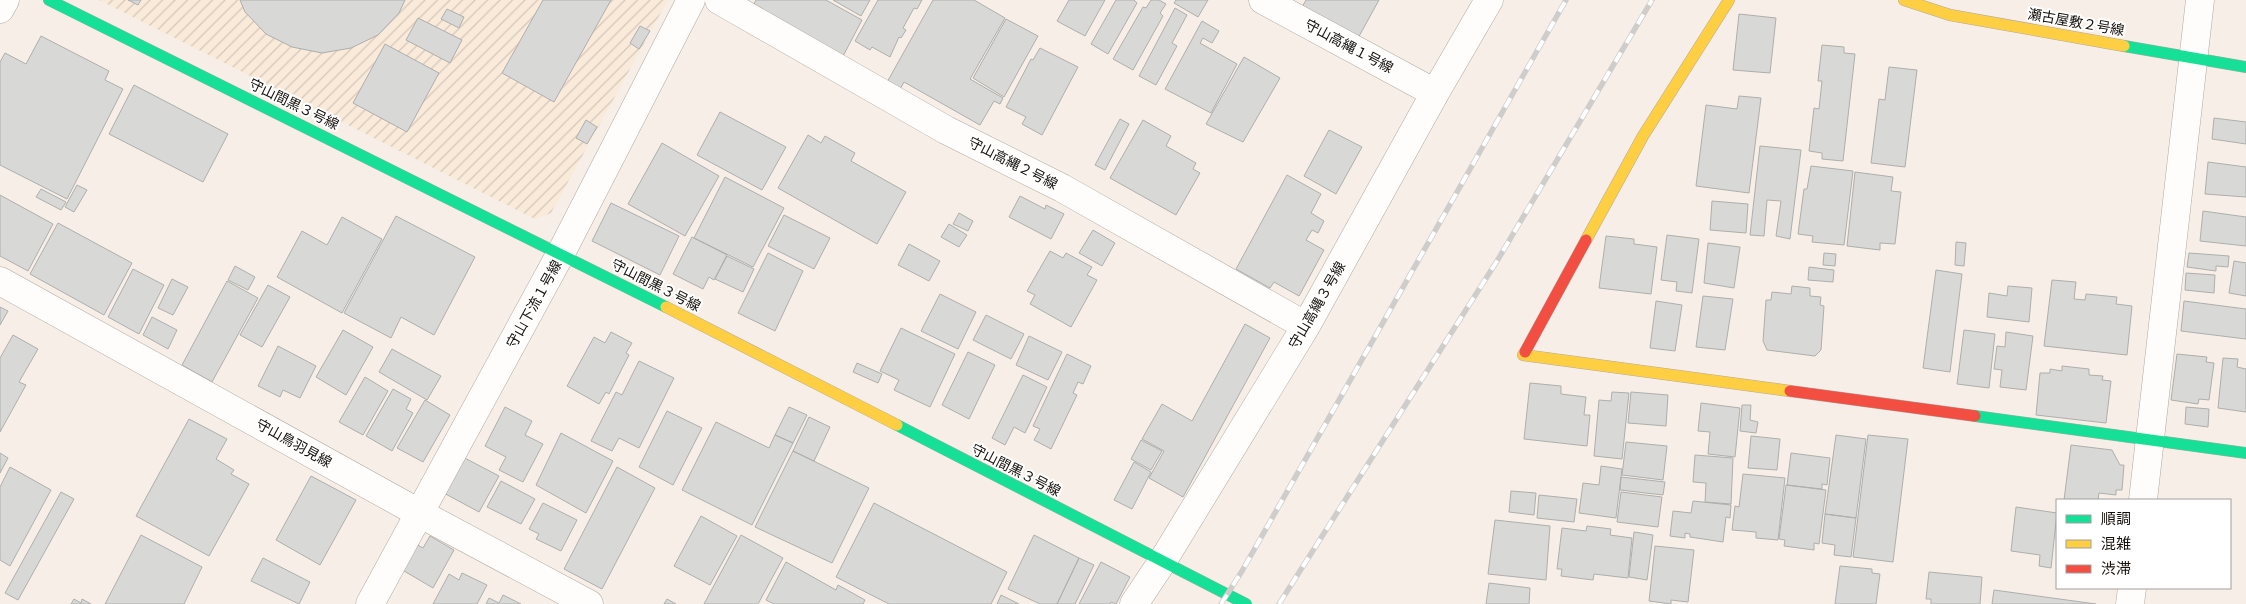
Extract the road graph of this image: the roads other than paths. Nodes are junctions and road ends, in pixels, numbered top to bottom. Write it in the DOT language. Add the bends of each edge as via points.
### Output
graph roads {
  1 [pos="5,0"];
  2 [pos="48,0"];
  3 [pos="691,0"];
  4 [pos="719,0"];
  5 [pos="1263,0"];
  6 [pos="1489,0"];
  7 [pos="1729,0"];
  8 [pos="1904,0"];
  9 [pos="2200,0"];
  10 [pos="0,9"];
  11 [pos="2193,58"];
  12 [pos="2246,67"];
  13 [pos="1435,93"];
  14 [pos="562,252"];
  15 [pos="0,280"];
  16 [pos="1306,326"];
  17 [pos="2151,441"];
  18 [pos="2246,452"];
  19 [pos="2143,499"];
  20 [pos="420,513"];
  21 [pos="1162,562"];
  22 [pos="2132,589"];
  23 [pos="370,604"];
  24 [pos="589,604"];
  25 [pos="1134,604"];
  26 [pos="1246,604"];
  27 [pos="2130,604"];
  1 -- 10 [label="street"];
  2 -- 14 [label="street, 守山間黒３号線"];
  3 -- 14 [label="street, 守山下流１号線"];
  4 -- 16 [label="street, 守山高縄２号線" via="946,130 1062,188"];
  5 -- 13 [label="street, 守山高縄１号線"];
  6 -- 13 [label="street, 守山高縄３号線"];
  7 -- 17 [label="street" via="1643,136 1523,355"];
  8 -- 11 [label="street, 瀬古屋敷２号線" via="1950,15"];
  9 -- 11 [label="street"];
  11 -- 12 [label="street, 瀬古屋敷２号線"];
  11 -- 17 [label="street"];
  13 -- 16 [label="street, 守山高縄３号線"];
  14 -- 20 [label="street, 守山下流１号線"];
  14 -- 21 [label="street, 守山間黒３号線"];
  15 -- 20 [label="street, 守山鳥羽見線"];
  16 -- 21 [label="street, 守山高縄３号線"];
  17 -- 18 [label="street"];
  17 -- 19 [label="street"];
  20 -- 23 [label="street, 守山下流１号線"];
  20 -- 24 [label="street, 守山鳥羽見線"];
  21 -- 25 [label="street, 守山高縄３号線"];
  21 -- 26 [label="street, 守山間黒３号線"];
  22 -- 27 [label="street"];
}
